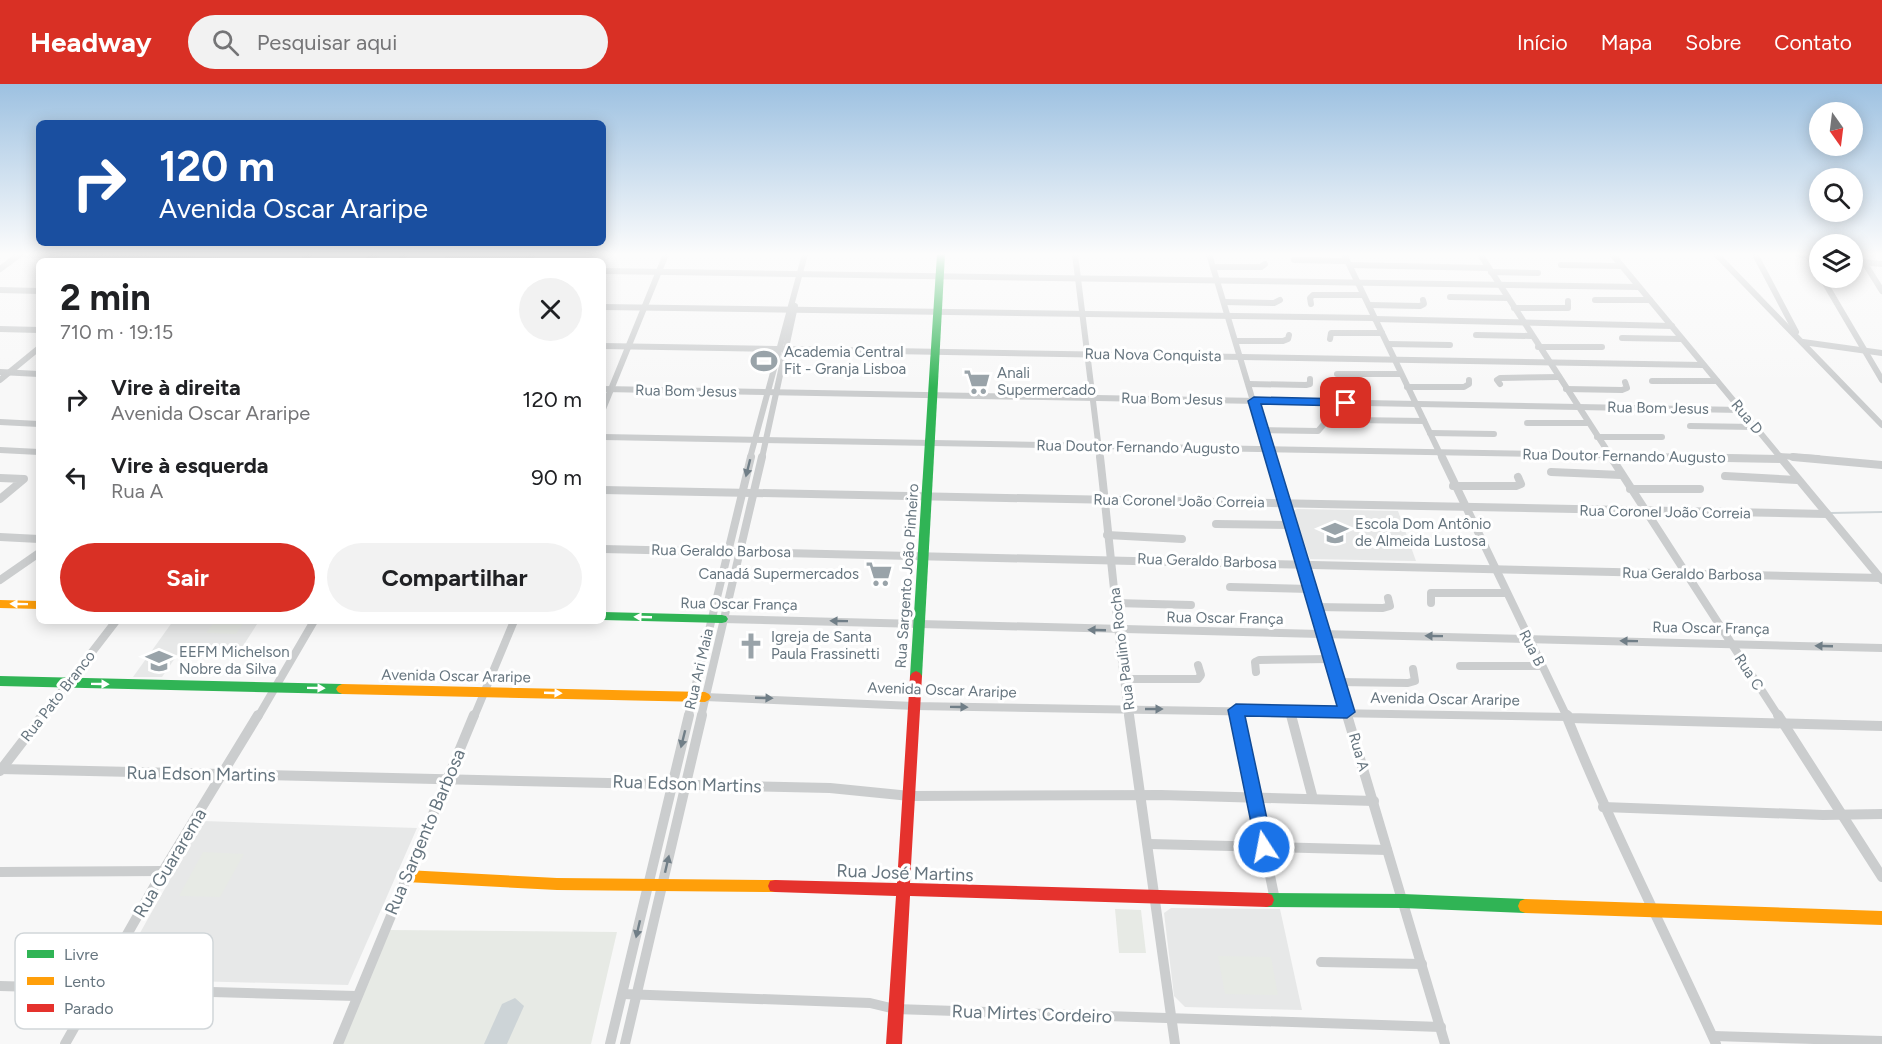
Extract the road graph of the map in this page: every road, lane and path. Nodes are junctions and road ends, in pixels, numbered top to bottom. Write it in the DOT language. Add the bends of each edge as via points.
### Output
graph roads {
  1 [pos="1508,298"];
  2 [pos="646,299"];
  3 [pos="794,299"];
  4 [pos="938,299"];
  5 [pos="1081,299"];
  6 [pos="1223,299"];
  7 [pos="1311,299"];
  8 [pos="1365,299"];
  9 [pos="1760,299"];
  10 [pos="1779,299"];
  11 [pos="1835,299"];
  12 [pos="1280,300"];
  13 [pos="1423,300"];
  14 [pos="1595,300"];
  15 [pos="1650,300"];
  16 [pos="1568,301"];
  17 [pos="1224,302"];
  18 [pos="1311,304"];
  19 [pos="1369,305"];
  20 [pos="606,307"];
  21 [pos="642,308"];
  22 [pos="1514,308"];
  23 [pos="791,310"];
  24 [pos="938,312"];
  25 [pos="1083,314"];
  26 [pos="1229,317"];
  27 [pos="1375,319"];
  28 [pos="1523,322"];
  29 [pos="1672,326"];
  30 [pos="0,329"];
  31 [pos="36,330"];
  32 [pos="1382,333"];
  33 [pos="1794,334"];
  34 [pos="1289,335"];
  35 [pos="1476,335"];
  36 [pos="1532,336"];
  37 [pos="1622,338"];
  38 [pos="1330,339"];
  39 [pos="1682,339"];
  40 [pos="1237,341"];
  41 [pos="1803,342"];
  42 [pos="1388,344"];
  43 [pos="1450,345"];
  44 [pos="606,346"];
  45 [pos="627,347"];
  46 [pos="1538,347"];
  47 [pos="1602,347"];
  48 [pos="782,349"];
  49 [pos="36,350"];
  50 [pos="1866,350"];
  51 [pos="937,351"];
  52 [pos="1882,353"];
  53 [pos="1087,354"];
  54 [pos="1241,357"];
  55 [pos="1396,360"];
  56 [pos="1549,362"];
  57 [pos="1703,365"];
  58 [pos="0,372"];
  59 [pos="9,373"];
  60 [pos="36,374"];
  61 [pos="1337,374"];
  62 [pos="1401,374"];
  63 [pos="1559,377"];
  64 [pos="1310,379"];
  65 [pos="0,380"];
  66 [pos="1469,380"];
  67 [pos="1882,380"];
  68 [pos="1652,381"];
  69 [pos="1717,381"];
  70 [pos="1625,382"];
  71 [pos="1249,384"];
  72 [pos="1500,384"];
  73 [pos="1407,387"];
  74 [pos="606,389"];
  75 [pos="612,389"];
  76 [pos="1566,389"];
  77 [pos="766,393"];
  78 [pos="777,393"];
  79 [pos="934,394"];
  80 [pos="1093,398"];
  81 [pos="1254,401"];
  82 [pos="606,402"];
  83 [pos="1415,404"];
  84 [pos="1577,406"];
  85 [pos="1741,410"];
  86 [pos="1352,420"];
  87 [pos="1424,421"];
  88 [pos="0,422"];
  89 [pos="1527,423"];
  90 [pos="1587,423"];
  91 [pos="36,424"];
  92 [pos="1324,424"];
  93 [pos="1882,425"];
  94 [pos="1690,426"];
  95 [pos="1755,427"];
  96 [pos="1261,430"];
  97 [pos="1430,433"];
  98 [pos="1494,434"];
  99 [pos="606,436"];
  100 [pos="1597,437"];
  101 [pos="1662,437"];
  102 [pos="755,441"];
  103 [pos="765,441"];
  104 [pos="931,444"];
  105 [pos="1098,447"];
  106 [pos="1269,449"];
  107 [pos="0,450"];
  108 [pos="36,452"];
  109 [pos="1440,453"];
  110 [pos="1610,457"];
  111 [pos="1779,457"];
  112 [pos="1882,465"];
  113 [pos="1551,472"];
  114 [pos="1621,475"];
  115 [pos="1725,476"];
  116 [pos="1518,477"];
  117 [pos="0,478"];
  118 [pos="1797,480"];
  119 [pos="1453,486"];
  120 [pos="1630,489"];
  121 [pos="1700,489"];
  122 [pos="606,490"];
  123 [pos="742,494"];
  124 [pos="753,495"];
  125 [pos="928,497"];
  126 [pos="0,498"];
  127 [pos="1104,499"];
  128 [pos="1284,503"];
  129 [pos="1467,508"];
  130 [pos="1645,512"];
  131 [pos="1827,514"];
  132 [pos="1216,524"];
  133 [pos="1291,525"];
  134 [pos="1107,535"];
  135 [pos="0,537"];
  136 [pos="36,538"];
  137 [pos="1182,539"];
  138 [pos="606,549"];
  139 [pos="728,552"];
  140 [pos="738,552"];
  141 [pos="924,554"];
  142 [pos="36,555"];
  143 [pos="1112,559"];
  144 [pos="1303,564"];
  145 [pos="1494,569"];
  146 [pos="1687,574"];
  147 [pos="1882,579"];
  148 [pos="0,580"];
  149 [pos="1230,587"];
  150 [pos="1310,589"];
  151 [pos="1505,593"];
  152 [pos="1388,598"];
  153 [pos="1115,603"];
  154 [pos="1431,603"];
  155 [pos="0,604"];
  156 [pos="36,604"];
  157 [pos="1191,605"];
  158 [pos="1315,608"];
  159 [pos="606,616"];
  160 [pos="710,619"];
  161 [pos="722,619"];
  162 [pos="917,623"];
  163 [pos="114,624"];
  164 [pos="312,624"];
  165 [pos="513,624"];
  166 [pos="1118,631"];
  167 [pos="1324,634"];
  168 [pos="1526,638"];
  169 [pos="1730,643"];
  170 [pos="1882,648"];
  171 [pos="1331,659"];
  172 [pos="1198,665"];
  173 [pos="1460,666"];
  174 [pos="1540,666"];
  175 [pos="1413,669"];
  176 [pos="1256,672"];
  177 [pos="1126,679"];
  178 [pos="0,681"];
  179 [pos="1337,682"];
  180 [pos="68,684"];
  181 [pos="275,687"];
  182 [pos="484,691"];
  183 [pos="694,697"];
  184 [pos="705,697"];
  185 [pos="914,706"];
  186 [pos="1128,709"];
  187 [pos="1236,710"];
  188 [pos="1290,711"];
  189 [pos="1347,712"];
  190 [pos="1566,715"];
  191 [pos="1782,722"];
  192 [pos="1882,726"];
  193 [pos="0,769"];
  194 [pos="224,774"];
  195 [pos="448,779"];
  196 [pos="672,783"];
  197 [pos="685,784"];
  198 [pos="910,796"];
  199 [pos="1142,796"];
  200 [pos="1254,798"];
  201 [pos="1313,800"];
  202 [pos="1374,801"];
  203 [pos="1603,807"];
  204 [pos="1842,814"];
  205 [pos="1882,814"];
  206 [pos="1149,843"];
  207 [pos="1264,847"];
  208 [pos="1387,850"];
  209 [pos="163,870"];
  210 [pos="0,872"];
  211 [pos="406,876"];
  212 [pos="1882,877"];
  213 [pos="649,884"];
  214 [pos="662,884"];
  215 [pos="904,889"];
  216 [pos="1156,896"];
  217 [pos="1275,900"];
  218 [pos="1403,901"];
  219 [pos="1656,912"];
  220 [pos="1882,918"];
  221 [pos="128,933"];
  222 [pos="1321,962"];
  223 [pos="1422,964"];
  224 [pos="0,986"];
  225 [pos="15,986"];
  226 [pos="213,992"];
  227 [pos="623,994"];
  228 [pos="637,995"];
  229 [pos="356,996"];
  230 [pos="895,1009"];
  231 [pos="1171,1019"];
  232 [pos="1441,1027"];
  233 [pos="74,1029"];
  234 [pos="1714,1040"];
  235 [pos="1882,1041"];
  236 [pos="65,1044"];
  237 [pos="338,1044"];
  238 [pos="610,1044"];
  239 [pos="625,1044"];
  240 [pos="894,1044"];
  241 [pos="1175,1044"];
  242 [pos="1445,1044"];
  1 -- 22 [label="street, Rua C"];
  2 -- 21 [label="street"];
  3 -- 23 [label="street, Rua Ari Maia"];
  4 -- 24 [label="street, Rua Sargento João Pinheiro"];
  5 -- 25 [label="street, Rua Paulino Rocha"];
  6 -- 17 [label="street, Rua A"];
  7 -- 18 [label="street"];
  8 -- 19 [label="street, Rua B"];
  9 -- 33 [label="street"];
  10 -- 33 [label="street"];
  11 -- 50 [label="street"];
  12 -- 17 [label="street"];
  13 -- 19 [label="street" via="1420,306"];
  14 -- 15 [label="street"];
  15 -- 29 [label="street, Rua D"];
  16 -- 22 [label="street" via="1568,308"];
  17 -- 26 [label="street, Rua A"];
  19 -- 27 [label="street, Rua B"];
  20 -- 21 [label="street"];
  21 -- 23 [label="street"];
  21 -- 45 [label="street"];
  22 -- 28 [label="street, Rua C"];
  23 -- 24 [label="street"];
  23 -- 48 [label="street, Rua Ari Maia"];
  24 -- 25 [label="street"];
  24 -- 51 [label="street, Rua Sargento João Pinheiro"];
  25 -- 26 [label="street"];
  25 -- 53 [label="street, Rua Paulino Rocha"];
  26 -- 27 [label="street"];
  26 -- 40 [label="street, Rua A"];
  27 -- 28 [label="street"];
  27 -- 32 [label="street, Rua B"];
  28 -- 29 [label="street"];
  28 -- 36 [label="street, Rua C"];
  29 -- 39 [label="street, Rua D"];
  30 -- 31 [label="street"];
  32 -- 38 [label="street" via="1333,332"];
  32 -- 42 [label="street, Rua B"];
  33 -- 41 [label="street"];
  34 -- 40 [label="street" via="1283,342"];
  35 -- 36 [label="street"];
  36 -- 46 [label="street, Rua C"];
  37 -- 39 [label="street"];
  39 -- 57 [label="street, Rua D"];
  40 -- 54 [label="street, Rua A"];
  41 -- 50 [label="street"];
  41 -- 93 [label="street"];
  42 -- 43 [label="street"];
  42 -- 55 [label="street, Rua B"];
  44 -- 45 [label="street, Rua Nova Conquista"];
  45 -- 48 [label="street, Rua Nova Conquista"];
  45 -- 75 [label="street"];
  46 -- 47 [label="street"];
  46 -- 56 [label="street, Rua C"];
  48 -- 51 [label="street, Rua Nova Conquista"];
  48 -- 77 [label="street, Rua Ari Maia"];
  48 -- 78 [label="street, Rua Ari Maia"];
  49 -- 59 [label="street"];
  50 -- 52 [label="street"];
  50 -- 67 [label="street"];
  51 -- 53 [label="street, Rua Nova Conquista"];
  51 -- 79 [label="street, Rua Sargento João Pinheiro"];
  53 -- 54 [label="street, Rua Nova Conquista"];
  53 -- 80 [label="street, Rua Paulino Rocha"];
  54 -- 55 [label="street, Rua Nova Conquista"];
  54 -- 71 [label="street, Rua A"];
  55 -- 56 [label="street, Rua Nova Conquista"];
  55 -- 62 [label="street, Rua B"];
  56 -- 57 [label="street, Rua Nova Conquista"];
  56 -- 63 [label="street, Rua C"];
  57 -- 69 [label="street, Rua D"];
  58 -- 59 [label="street"];
  59 -- 60 [label="street"];
  59 -- 65 [label="street"];
  61 -- 62 [label="street"];
  62 -- 73 [label="street, Rua B"];
  63 -- 72 [label="street" via="1500,378"];
  63 -- 76 [label="street, Rua C"];
  64 -- 71 [label="street" via="1306,385"];
  66 -- 73 [label="street" via="1464,387"];
  68 -- 69 [label="street"];
  69 -- 85 [label="street, Rua D"];
  70 -- 76 [label="street" via="1627,388 1622,390"];
  71 -- 81 [label="street, Rua A"];
  73 -- 83 [label="street, Rua B"];
  74 -- 75 [label="street, Rua Bom Jesus"];
  75 -- 77 [label="street, Rua Bom Jesus"];
  75 -- 82 [label="street"];
  76 -- 84 [label="street, Rua C"];
  77 -- 78 [label="street, Rua Bom Jesus"];
  77 -- 102 [label="street, Rua Ari Maia"];
  78 -- 79 [label="street, Rua Bom Jesus"];
  78 -- 103 [label="street, Rua Ari Maia"];
  79 -- 80 [label="street, Rua Bom Jesus"];
  79 -- 104 [label="street, Rua Sargento João Pinheiro"];
  80 -- 81 [label="street, Rua Bom Jesus"];
  80 -- 105 [label="street, Rua Paulino Rocha"];
  81 -- 83 [label="street, Rua Bom Jesus"];
  81 -- 96 [label="street, Rua A"];
  83 -- 84 [label="street, Rua Bom Jesus"];
  83 -- 87 [label="street, Rua B"];
  84 -- 85 [label="street, Rua Bom Jesus"];
  84 -- 90 [label="street, Rua C"];
  85 -- 95 [label="street, Rua D"];
  86 -- 87 [label="street"];
  87 -- 97 [label="street, Rua B"];
  88 -- 91 [label="street"];
  89 -- 90 [label="street"];
  90 -- 100 [label="street, Rua C"];
  92 -- 96 [label="street" via="1317,431"];
  94 -- 95 [label="street"];
  95 -- 111 [label="street, Rua D"];
  96 -- 106 [label="street, Rua A"];
  97 -- 98 [label="street"];
  97 -- 109 [label="street, Rua B"];
  99 -- 102 [label="street, Rua Doutor Fernando Augusto"];
  100 -- 101 [label="street"];
  100 -- 110 [label="street, Rua C"];
  102 -- 103 [label="street, Rua Doutor Fernando Augusto"];
  102 -- 123 [label="street, Rua Ari Maia, one-way"];
  103 -- 104 [label="street, Rua Doutor Fernando Augusto"];
  103 -- 124 [label="street, Rua Ari Maia"];
  104 -- 105 [label="street, Rua Doutor Fernando Augusto"];
  104 -- 125 [label="street, Rua Sargento João Pinheiro"];
  105 -- 106 [label="street, Rua Doutor Fernando Augusto"];
  105 -- 127 [label="street, Rua Paulino Rocha"];
  106 -- 109 [label="street, Rua Doutor Fernando Augusto"];
  106 -- 128 [label="street, Rua A"];
  107 -- 108 [label="street"];
  109 -- 110 [label="street, Rua Doutor Fernando Augusto"];
  109 -- 119 [label="street, Rua B"];
  110 -- 111 [label="street, Rua Doutor Fernando Augusto"];
  110 -- 114 [label="street, Rua C"];
  111 -- 112 [label="street, Rua Doutor Fernando Augusto"];
  111 -- 118 [label="street, Rua D"];
  113 -- 114 [label="street"];
  114 -- 120 [label="street, Rua C"];
  115 -- 118 [label="street"];
  116 -- 119 [label="street" via="1521,484 1516,486"];
  117 -- 126 [label="street" via="24,479"];
  118 -- 131 [label="street, Rua D"];
  119 -- 129 [label="street, Rua B"];
  120 -- 121 [label="street"];
  120 -- 130 [label="street, Rua C"];
  122 -- 123 [label="street, Rua Coronel João Correia"];
  123 -- 124 [label="street, Rua Coronel João Correia"];
  123 -- 139 [label="street, Rua Ari Maia"];
  124 -- 125 [label="street, Rua Coronel João Correia"];
  124 -- 140 [label="street, Rua Ari Maia"];
  125 -- 127 [label="street, Rua Coronel João Correia"];
  125 -- 141 [label="street, Rua Sargento João Pinheiro"];
  127 -- 128 [label="street, Rua Coronel João Correia"];
  127 -- 134 [label="street, Rua Paulino Rocha"];
  128 -- 129 [label="street, Rua Coronel João Correia"];
  128 -- 133 [label="street, Rua A"];
  129 -- 130 [label="street, Rua Coronel João Correia"];
  129 -- 145 [label="street, Rua B"];
  130 -- 131 [label="street, Rua Coronel João Correia"];
  130 -- 146 [label="street, Rua C"];
  131 -- 147 [label="street, Rua D"];
  132 -- 133 [label="street"];
  133 -- 144 [label="street, Rua A"];
  134 -- 137 [label="street"];
  134 -- 143 [label="street, Rua Paulino Rocha"];
  135 -- 136 [label="street"];
  138 -- 139 [label="street, Rua Geraldo Barbosa"];
  139 -- 140 [label="street, Rua Geraldo Barbosa"];
  139 -- 160 [label="street, Rua Ari Maia"];
  140 -- 141 [label="street, Rua Geraldo Barbosa"];
  140 -- 161 [label="street, Rua Ari Maia"];
  141 -- 143 [label="street, Rua Geraldo Barbosa"];
  141 -- 162 [label="street, Rua Sargento João Pinheiro"];
  142 -- 148 [label="street"];
  143 -- 144 [label="street, Rua Geraldo Barbosa"];
  143 -- 153 [label="street, Rua Paulino Rocha"];
  144 -- 145 [label="street, Rua Geraldo Barbosa"];
  144 -- 150 [label="street, Rua A"];
  145 -- 146 [label="street, Rua Geraldo Barbosa"];
  145 -- 151 [label="street, Rua B"];
  146 -- 147 [label="street, Rua Geraldo Barbosa"];
  146 -- 169 [label="street, Rua C"];
  149 -- 150 [label="street"];
  150 -- 158 [label="street, Rua A"];
  151 -- 154 [label="street" via="1431,593"];
  151 -- 168 [label="street, Rua B"];
  152 -- 158 [label="street" via="1390,606 1383,608"];
  153 -- 157 [label="street"];
  153 -- 166 [label="street, Rua Paulino Rocha"];
  156 -- 155 [label="street, one-way"];
  158 -- 167 [label="street, Rua A"];
  160 -- 159 [label="street, Rua Oscar França, one-way"];
  160 -- 161 [label="street, Rua Oscar França"];
  160 -- 183 [label="street, Rua Ari Maia"];
  162 -- 161 [label="street, Rua Oscar França, one-way"];
  161 -- 184 [label="street, Rua Ari Maia"];
  166 -- 162 [label="street, Rua Oscar França, one-way"];
  162 -- 185 [label="street, Rua Sargento João Pinheiro"];
  163 -- 180 [label="street, Rua Pato Branco"];
  164 -- 181 [label="street, Rua Guararema"];
  165 -- 182 [label="street, Rua Sargento Barbosa"];
  166 -- 167 [label="street, Rua Oscar França"];
  166 -- 177 [label="street, Rua Paulino Rocha"];
  168 -- 167 [label="street, Rua Oscar França, one-way"];
  167 -- 171 [label="street, Rua A"];
  169 -- 168 [label="street, Rua Oscar França, one-way"];
  168 -- 174 [label="street, Rua B"];
  170 -- 169 [label="street, Rua Oscar França, one-way"];
  169 -- 191 [label="street, Rua C"];
  171 -- 176 [label="street" via="1259,660 1255,662"];
  171 -- 179 [label="street, Rua A"];
  172 -- 177 [label="street" via="1199,679"];
  173 -- 174 [label="street"];
  174 -- 190 [label="street, Rua B"];
  175 -- 179 [label="street" via="1415,681 1408,683"];
  177 -- 186 [label="street, Rua Paulino Rocha"];
  178 -- 180 [label="street, Avenida Oscar Araripe"];
  179 -- 189 [label="street, Rua A"];
  180 -- 181 [label="street, Avenida Oscar Araripe, one-way"];
  180 -- 193 [label="street, Rua Pato Branco"];
  181 -- 182 [label="street, Avenida Oscar Araripe, one-way"];
  181 -- 194 [label="street, Rua Guararema"];
  182 -- 183 [label="street, Avenida Oscar Araripe, one-way"];
  182 -- 195 [label="street, Rua Sargento Barbosa"];
  183 -- 184 [label="street, Avenida Oscar Araripe"];
  183 -- 196 [label="street, Rua Ari Maia, one-way"];
  184 -- 185 [label="street, Avenida Oscar Araripe, one-way"];
  184 -- 197 [label="street, Rua Ari Maia"];
  185 -- 186 [label="street, Avenida Oscar Araripe, one-way"];
  185 -- 198 [label="street, Rua Sargento João Pinheiro"];
  186 -- 187 [label="street, Avenida Oscar Araripe, one-way"];
  186 -- 199 [label="street, Rua Paulino Rocha"];
  187 -- 188 [label="street, Avenida Oscar Araripe"];
  187 -- 200 [label="street"];
  188 -- 189 [label="street, Avenida Oscar Araripe"];
  188 -- 201 [label="street"];
  189 -- 190 [label="street, Avenida Oscar Araripe"];
  189 -- 202 [label="street, Rua A"];
  190 -- 191 [label="street, Avenida Oscar Araripe"];
  190 -- 203 [label="street, Rua B"];
  191 -- 192 [label="street, Avenida Oscar Araripe"];
  191 -- 204 [label="street, Rua C"];
  193 -- 194 [label="street, Rua Edson Martins"];
  194 -- 195 [label="street, Rua Edson Martins"];
  194 -- 209 [label="street, Rua Guararema"];
  195 -- 196 [label="street, Rua Edson Martins"];
  195 -- 211 [label="street, Rua Sargento Barbosa"];
  196 -- 197 [label="street, Rua Edson Martins"];
  196 -- 213 [label="street, Rua Ari Maia"];
  197 -- 198 [label="street, Rua Edson Martins" via="830,788"];
  214 -- 197 [label="street, Rua Ari Maia, one-way"];
  198 -- 199 [label="street, Rua Edson Martins"];
  198 -- 215 [label="street, Rua Sargento João Pinheiro"];
  199 -- 200 [label="street, Rua Edson Martins"];
  199 -- 206 [label="street, Rua Paulino Rocha"];
  200 -- 201 [label="street, Rua Edson Martins"];
  200 -- 207 [label="street"];
  201 -- 202 [label="street, Rua Edson Martins"];
  202 -- 208 [label="street, Rua A"];
  203 -- 204 [label="street"];
  203 -- 219 [label="street, Rua B"];
  204 -- 205 [label="street"];
  204 -- 212 [label="street, Rua C"];
  206 -- 207 [label="street"];
  206 -- 216 [label="street, Rua Paulino Rocha"];
  207 -- 208 [label="street"];
  207 -- 217 [label="street"];
  208 -- 218 [label="street, Rua A"];
  209 -- 210 [label="street"];
  209 -- 221 [label="street, Rua Guararema"];
  211 -- 213 [label="street, Rua José Martins" via="557,884"];
  211 -- 229 [label="street, Rua Sargento Barbosa"];
  213 -- 214 [label="street, Rua José Martins"];
  213 -- 227 [label="street, Rua Ari Maia, one-way"];
  214 -- 215 [label="street, Rua José Martins"];
  214 -- 228 [label="street, Rua Ari Maia"];
  215 -- 216 [label="street, Rua José Martins"];
  215 -- 230 [label="street, Rua Sargento João Pinheiro"];
  216 -- 217 [label="street, Rua José Martins"];
  216 -- 231 [label="street, Rua Paulino Rocha"];
  217 -- 218 [label="street, Rua José Martins"];
  218 -- 219 [label="street, Rua José Martins"];
  218 -- 223 [label="street, Rua A"];
  219 -- 220 [label="street, Rua José Martins"];
  219 -- 234 [label="street, Rua B"];
  222 -- 223 [label="street"];
  223 -- 232 [label="street, Rua A"];
  224 -- 225 [label="street"];
  226 -- 229 [label="street"];
  227 -- 228 [label="street, Rua Mirtes Cordeiro"];
  227 -- 238 [label="street, Rua Ari Maia"];
  228 -- 230 [label="street, Rua Mirtes Cordeiro" via="870,1003"];
  228 -- 239 [label="street, Rua Ari Maia"];
  229 -- 237 [label="street, Rua Sargento Barbosa"];
  230 -- 231 [label="street, Rua Mirtes Cordeiro"];
  230 -- 240 [label="street, Rua Sargento João Pinheiro"];
  231 -- 232 [label="street, Rua Mirtes Cordeiro"];
  231 -- 241 [label="street, Rua Paulino Rocha"];
  232 -- 242 [label="street, Rua A"];
  233 -- 236 [label="street, Rua Guararema"];
  234 -- 235 [label="street"];
}
